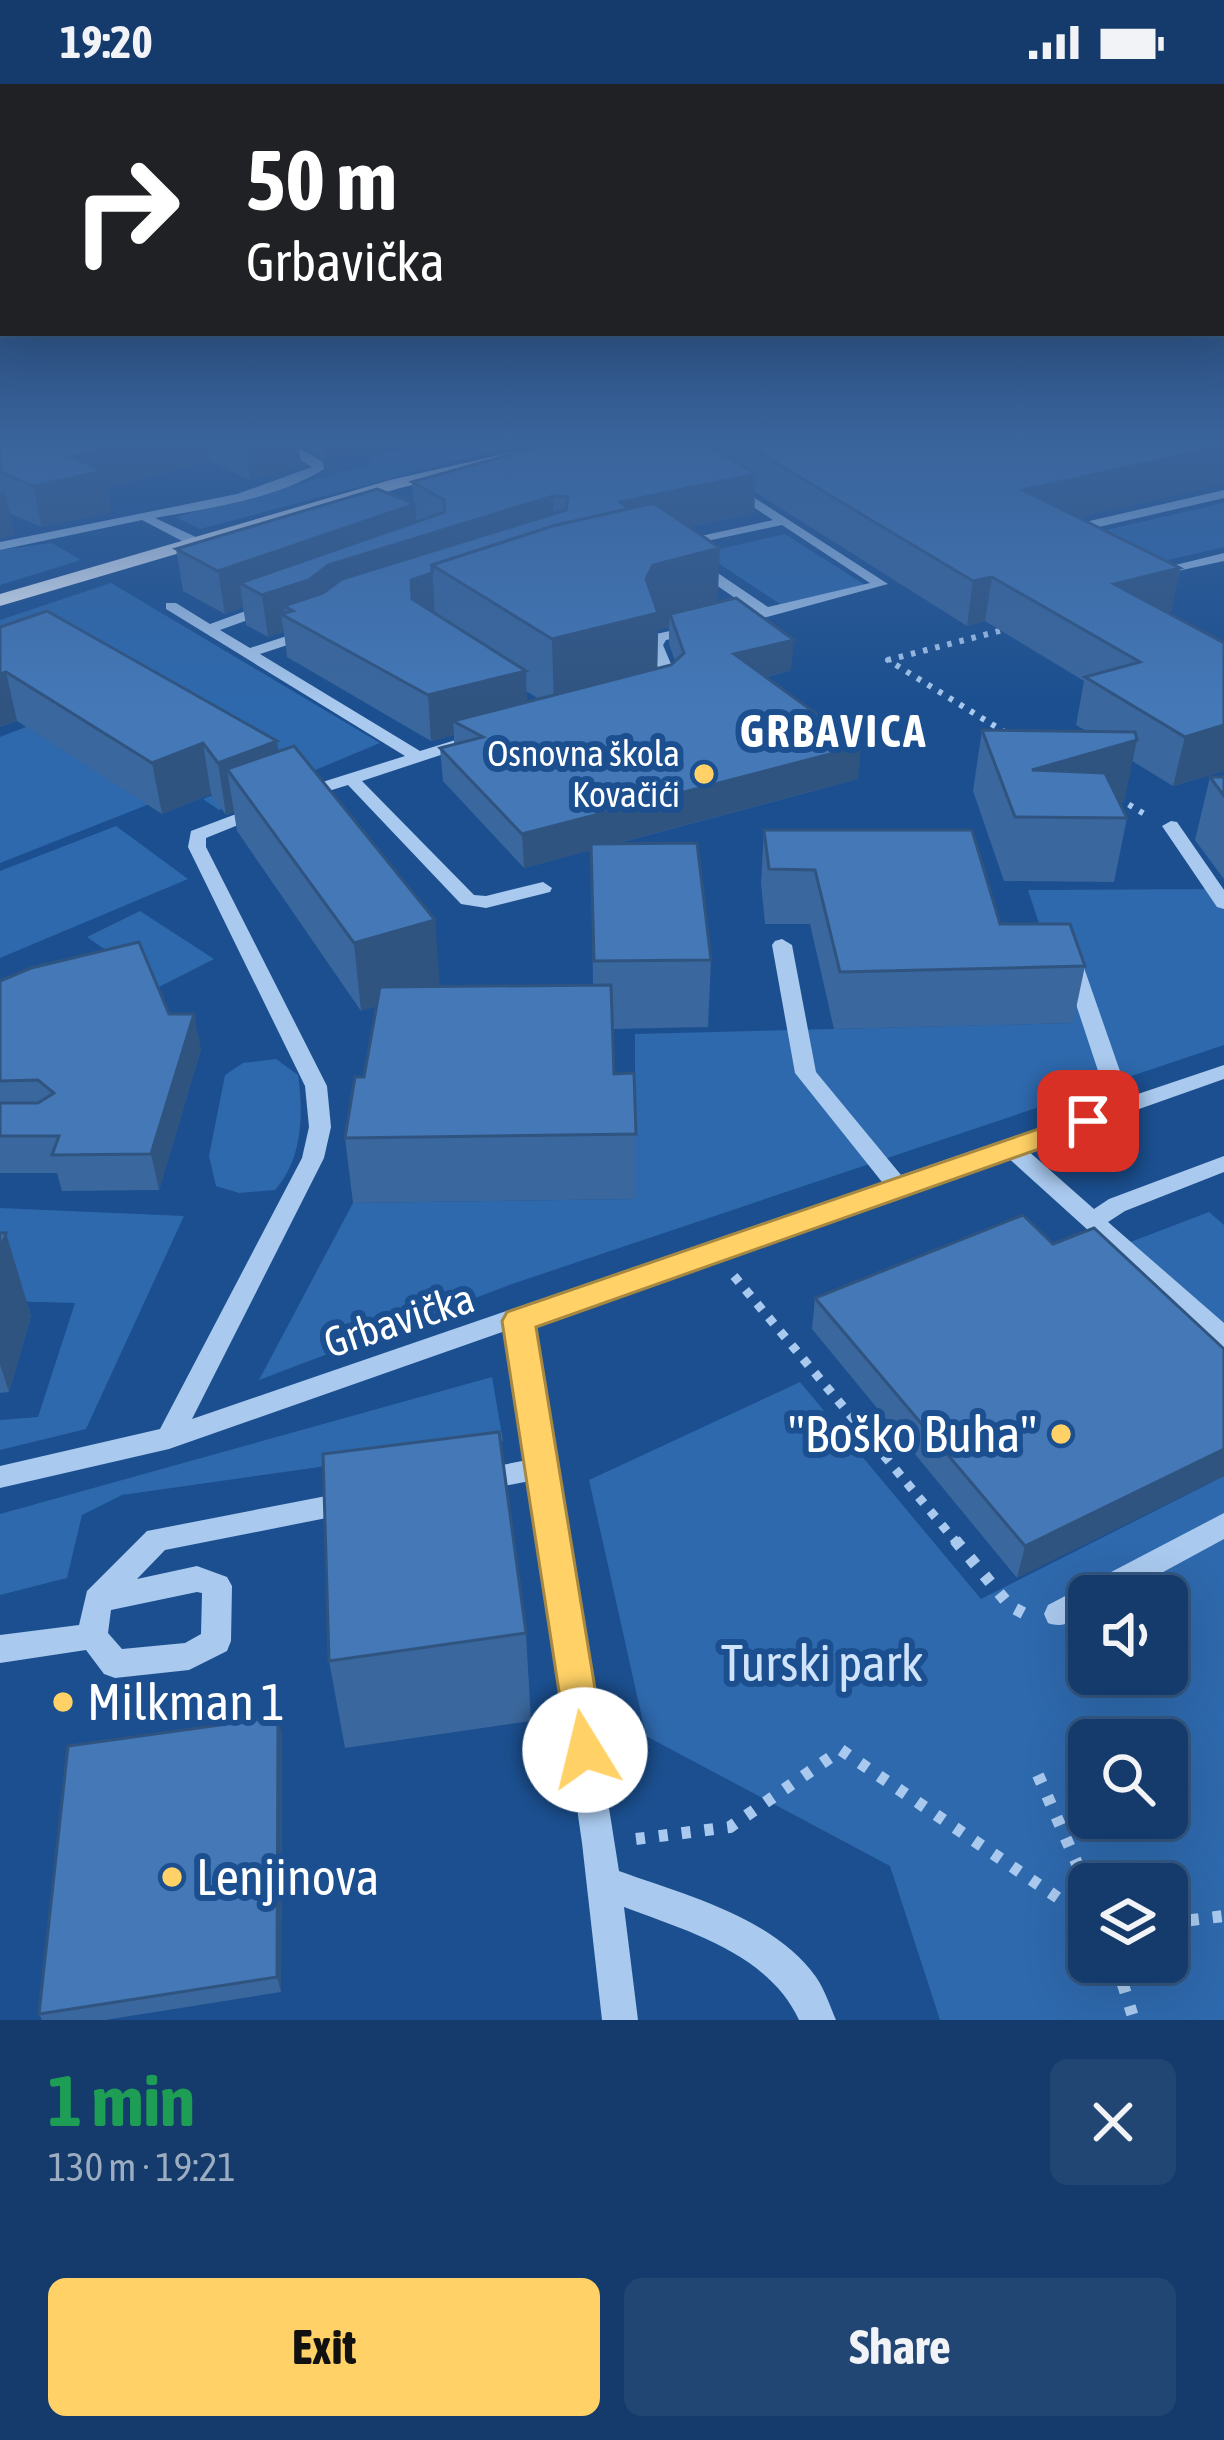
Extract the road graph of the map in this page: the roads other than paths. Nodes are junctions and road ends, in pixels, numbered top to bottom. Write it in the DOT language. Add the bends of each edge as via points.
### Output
graph roads {
  1 [pos="19,526"];
  2 [pos="101,526"];
  3 [pos="162,526"];
  4 [pos="246,526"];
  5 [pos="759,526"];
  6 [pos="792,526"];
  7 [pos="1084,526"];
  8 [pos="38,535"];
  9 [pos="193,541"];
  10 [pos="0,546"];
  11 [pos="676,552"];
  12 [pos="1073,552"];
  13 [pos="655,557"];
  14 [pos="1224,557"];
  15 [pos="1129,573"];
  16 [pos="292,599"];
  17 [pos="0,600"];
  18 [pos="171,606"];
  19 [pos="766,613"];
  20 [pos="328,622"];
  21 [pos="209,629"];
  22 [pos="248,653"];
  23 [pos="641,695"];
  24 [pos="483,737"];
  25 [pos="415,755"];
  26 [pos="350,777"];
  27 [pos="291,798"];
  28 [pos="271,806"];
  29 [pos="1171,826"];
  30 [pos="543,888"];
  31 [pos="1224,903"];
  32 [pos="782,945"];
  33 [pos="1072,961"];
  34 [pos="1224,1072"];
  35 [pos="1122,1109"];
  36 [pos="1011,1148"];
  37 [pos="1224,1164"];
  38 [pos="899,1187"];
  39 [pos="1092,1221"];
  40 [pos="519,1321"];
  41 [pos="1224,1338"];
  42 [pos="169,1438"];
  43 [pos="542,1468"];
  44 [pos="0,1477"];
  45 [pos="451,1485"];
  46 [pos="383,1498"];
  47 [pos="1224,1525"];
  48 [pos="1132,1575"];
  49 [pos="97,1600"];
  50 [pos="1068,1609"];
  51 [pos="1059,1614"];
  52 [pos="93,1636"];
  53 [pos="0,1648"];
  54 [pos="604,1882"];
  55 [pos="620,2020"];
  56 [pos="818,2020"];
  1 -- 8 [label="street"];
  2 -- 8 [label="street"];
  3 -- 9 [label="street"];
  4 -- 9 [label="main road"];
  5 -- 11 [label="street" via="685,542"];
  6 -- 19 [label="street" via="881,584"];
  7 -- 12 [label="street" via="1062,540"];
  8 -- 10 [label="street"];
  9 -- 17 [label="main road"];
  11 -- 13 [label="street"];
  11 -- 19 [label="street"];
  14 -- 15 [label="street"];
  16 -- 21 [label="street"];
  18 -- 21 [label="street"];
  19 -- 23 [label="street" via="661,637 656,645 671,682"];
  20 -- 22 [label="street"];
  21 -- 22 [label="street"];
  22 -- 25 [label="street"];
  24 -- 25 [label="street"];
  25 -- 26 [label="street"];
  26 -- 27 [label="street"];
  26 -- 30 [label="street" via="468,900"];
  28 -- 42 [label="street" via="197,835 197,847 316,1086 320,1126 313,1158"];
  29 -- 31 [label="street"];
  32 -- 38 [label="street" via="806,1072"];
  33 -- 35 [label="street"];
  34 -- 35 [label="street, Grbavička"];
  35 -- 36 [label="street, Grbavička"];
  36 -- 38 [label="street, Grbavička"];
  36 -- 39 [label="street"];
  37 -- 39 [label="street"];
  38 -- 40 [label="street, Grbavička"];
  39 -- 41 [label="street"];
  40 -- 42 [label="street, Grbavička"];
  40 -- 43 [label="street"];
  42 -- 44 [label="street, Grbavička"];
  43 -- 45 [label="street"];
  43 -- 54 [label="street"];
  46 -- 49 [label="street" via="157,1540"];
  47 -- 48 [label="street"];
  49 -- 52 [label="street"];
  49 -- 52 [label="street" via="197,1579 217,1586 216,1641 189,1656 115,1664"];
  50 -- 51 [label="street"];
  52 -- 53 [label="street"];
  54 -- 55 [label="street"];
  54 -- 56 [label="street" via="753,1941 812,2001"];
}
